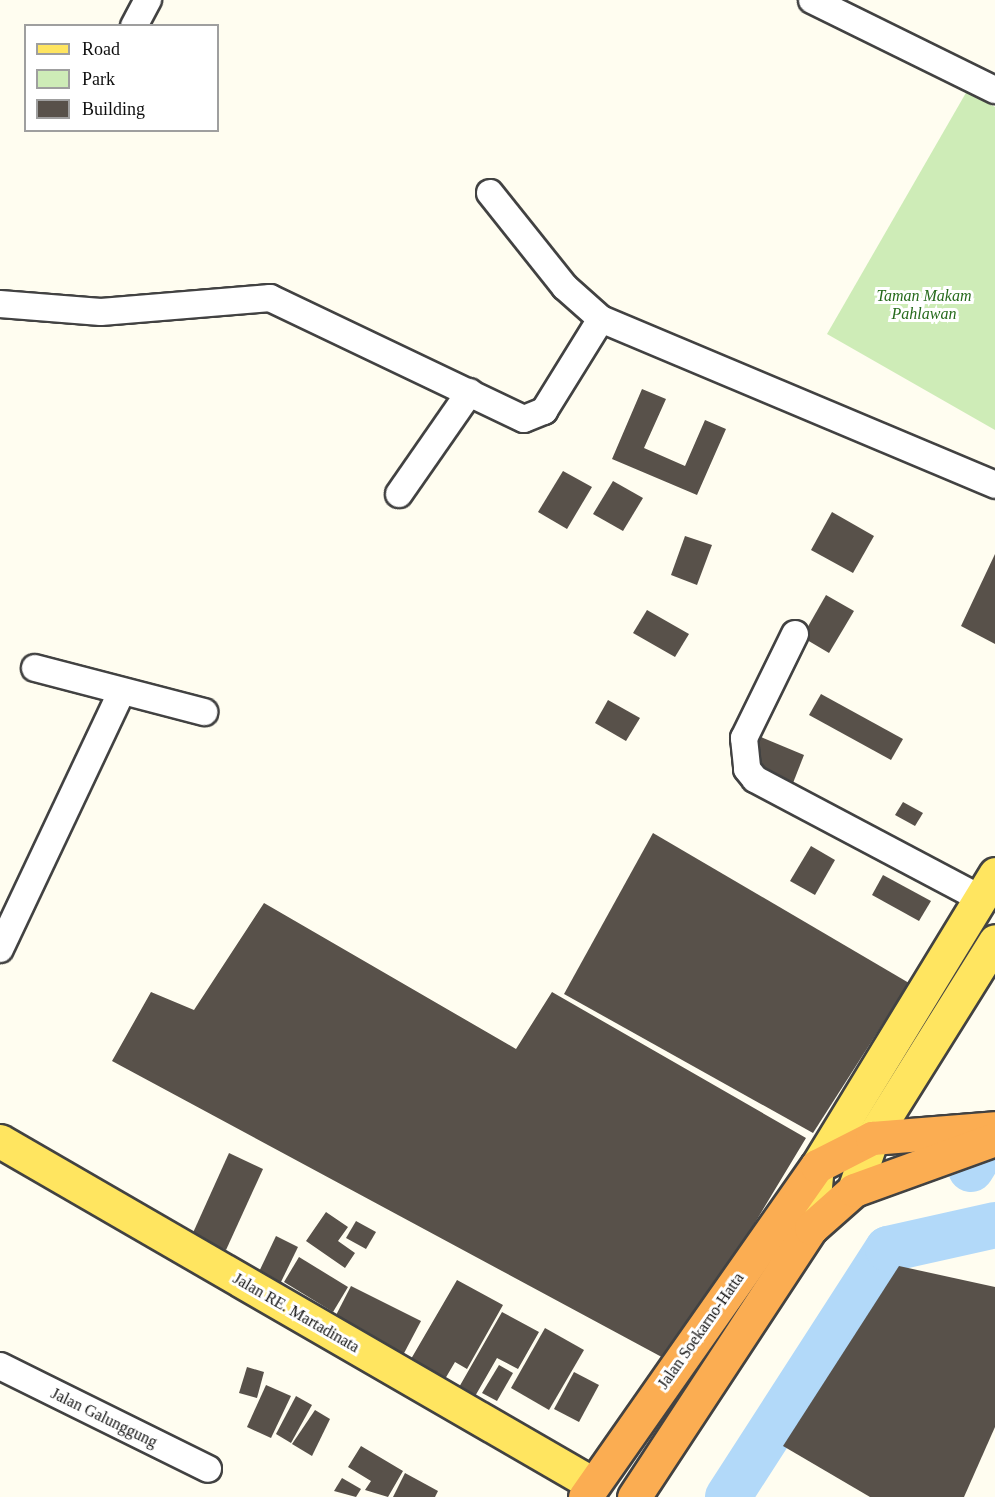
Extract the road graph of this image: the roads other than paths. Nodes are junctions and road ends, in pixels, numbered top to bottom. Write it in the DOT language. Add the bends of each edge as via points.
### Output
graph roads {
  1 [pos="148,0"];
  2 [pos="812,0"];
  3 [pos="135,24"];
  4 [pos="995,90"];
  5 [pos="490,192"];
  6 [pos="0,304"];
  7 [pos="601,319"];
  8 [pos="470,392"];
  9 [pos="995,485"];
  10 [pos="399,494"];
  11 [pos="795,634"];
  12 [pos="35,668"];
  13 [pos="121,693"];
  14 [pos="204,712"];
  15 [pos="987,886"];
  16 [pos="995,941"];
  17 [pos="0,949"];
  18 [pos="995,1128"];
  19 [pos="872,1138"];
  20 [pos="995,1139"];
  21 [pos="0,1141"];
  22 [pos="817,1166"];
  23 [pos="854,1190"];
  24 [pos="811,1228"];
  25 [pos="0,1366"];
  26 [pos="208,1469"];
  27 [pos="589,1491"];
  28 [pos="634,1497"];
  1 -- 3 [label="street"];
  2 -- 4 [label="street"];
  5 -- 7 [label="street" via="565,287"];
  6 -- 8 [label="street" via="100,312 270,298"];
  7 -- 8 [label="street" via="538,416 524,420"];
  7 -- 9 [label="street"];
  8 -- 10 [label="street"];
  11 -- 15 [label="street" via="744,738 747,769 755,779"];
  12 -- 13 [label="street"];
  13 -- 14 [label="street"];
  13 -- 17 [label="street"];
  15 -- 22 [label="main road, Jalan Soekarno-Hatta"];
  16 -- 19 [label="main road, Jalan Soekarno-Hatta"];
  18 -- 19 [label="highway"];
  19 -- 22 [label="highway"];
  19 -- 23 [label="main road, Jalan Soekarno-Hatta"];
  20 -- 23 [label="highway"];
  21 -- 27 [label="main road, Jalan RE. Martadinata"];
  22 -- 24 [label="main road, Jalan Soekarno-Hatta"];
  22 -- 27 [label="highway, Jalan Soekarno-Hatta"];
  23 -- 24 [label="highway, Jalan Soekarno-Hatta"];
  24 -- 28 [label="highway, Jalan Soekarno-Hatta"];
  25 -- 26 [label="street, Jalan Galunggung"];
}
